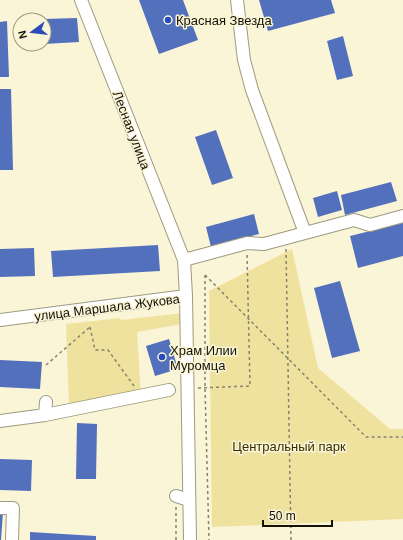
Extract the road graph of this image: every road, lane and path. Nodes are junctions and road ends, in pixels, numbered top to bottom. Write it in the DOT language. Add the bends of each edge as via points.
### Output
graph roads {
  1 [pos="80,0"];
  2 [pos="237,0"];
  3 [pos="403,216"];
  4 [pos="305,234"];
  5 [pos="286,239"];
  6 [pos="247,243"];
  7 [pos="184,260"];
  8 [pos="186,296"];
  9 [pos="0,320"];
  10 [pos="249,320"];
  11 [pos="288,359"];
  12 [pos="46,365"];
  13 [pos="188,388"];
  14 [pos="205,388"];
  15 [pos="169,390"];
  16 [pos="141,396"];
  17 [pos="46,402"];
  18 [pos="45,415"];
  19 [pos="0,421"];
  20 [pos="403,437"];
  21 [pos="176,500"];
  22 [pos="189,500"];
  23 [pos="0,508"];
  24 [pos="12,540"];
  25 [pos="176,540"];
  26 [pos="190,540"];
  27 [pos="209,540"];
  28 [pos="291,540"];
  1 -- 7 [label="street, Лесная улица"];
  2 -- 4 [label="street" via="244,60 252,90"];
  3 -- 4 [label="street" via="370,225 354,220"];
  4 -- 5 [label="street"];
  5 -- 6 [label="street" via="264,244"];
  5 -- 11 [label="path"];
  6 -- 7 [label="street"];
  6 -- 10 [label="path"];
  7 -- 8 [label="street, Лесная улица"];
  8 -- 9 [label="street, улица Маршала Жукова"];
  8 -- 13 [label="street, улица Маршала Жукова"];
  10 -- 11 [label="path"];
  10 -- 14 [label="path" via="250,386"];
  10 -- 14 [label="path" via="205,275"];
  11 -- 20 [label="path" via="366,437"];
  11 -- 28 [label="path"];
  12 -- 16 [label="path" via="90,327 95,350 108,350"];
  13 -- 14 [label="path"];
  13 -- 22 [label="street, улица Маршала Жукова"];
  14 -- 27 [label="path"];
  15 -- 16 [label="street"];
  16 -- 18 [label="street"];
  17 -- 18 [label="street"];
  18 -- 19 [label="street"];
  21 -- 22 [label="street"];
  21 -- 25 [label="path"];
  22 -- 26 [label="street, улица Маршала Жукова"];
  23 -- 24 [label="street" via="13,508"];
}
